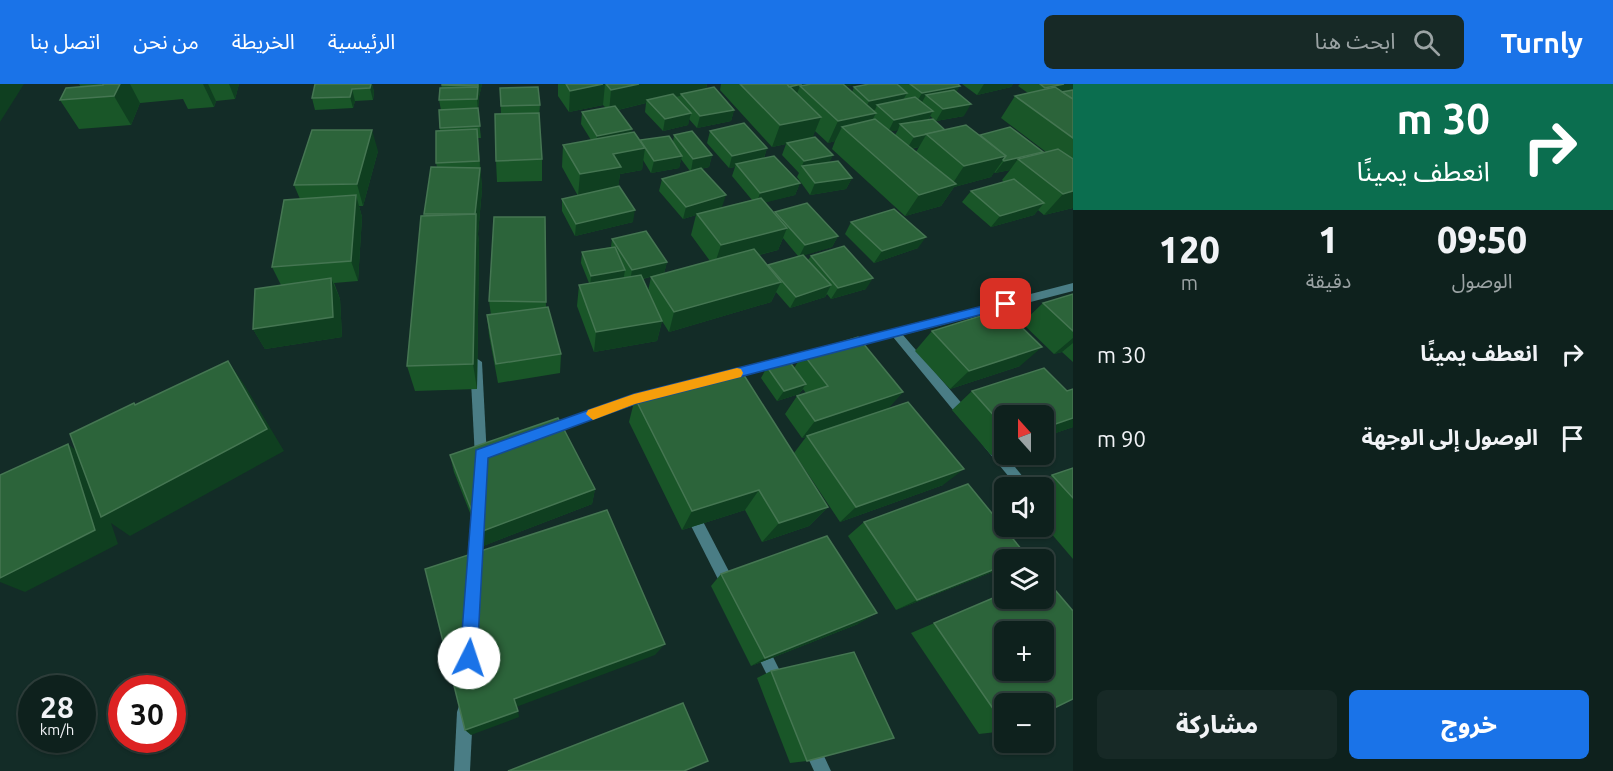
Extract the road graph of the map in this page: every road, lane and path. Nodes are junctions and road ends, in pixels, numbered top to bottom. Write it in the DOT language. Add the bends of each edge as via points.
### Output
graph roads {
  1 [pos="1073,287"];
  2 [pos="895,332"];
  3 [pos="476,347"];
  4 [pos="713,379"];
  5 [pos="656,393"];
  6 [pos="536,435"];
  7 [pos="485,457"];
  8 [pos="1017,477"];
  9 [pos="682,495"];
  10 [pos="478,501"];
  11 [pos="473,583"];
  12 [pos="737,601"];
  13 [pos="753,633"];
  14 [pos="785,697"];
  15 [pos="466,701"];
  16 [pos="802,729"];
  17 [pos="462,771"];
  18 [pos="823,771"];
  1 -- 2 [label="street"];
  2 -- 4 [label="street"];
  2 -- 8 [label="street"];
  3 -- 7 [label="street"];
  5 -- 6 [label="street" via="636,404"];
  9 -- 12 [label="street"];
  10 -- 11 [label="street"];
  13 -- 14 [label="street"];
  15 -- 17 [label="street"];
  16 -- 18 [label="street"];
}
